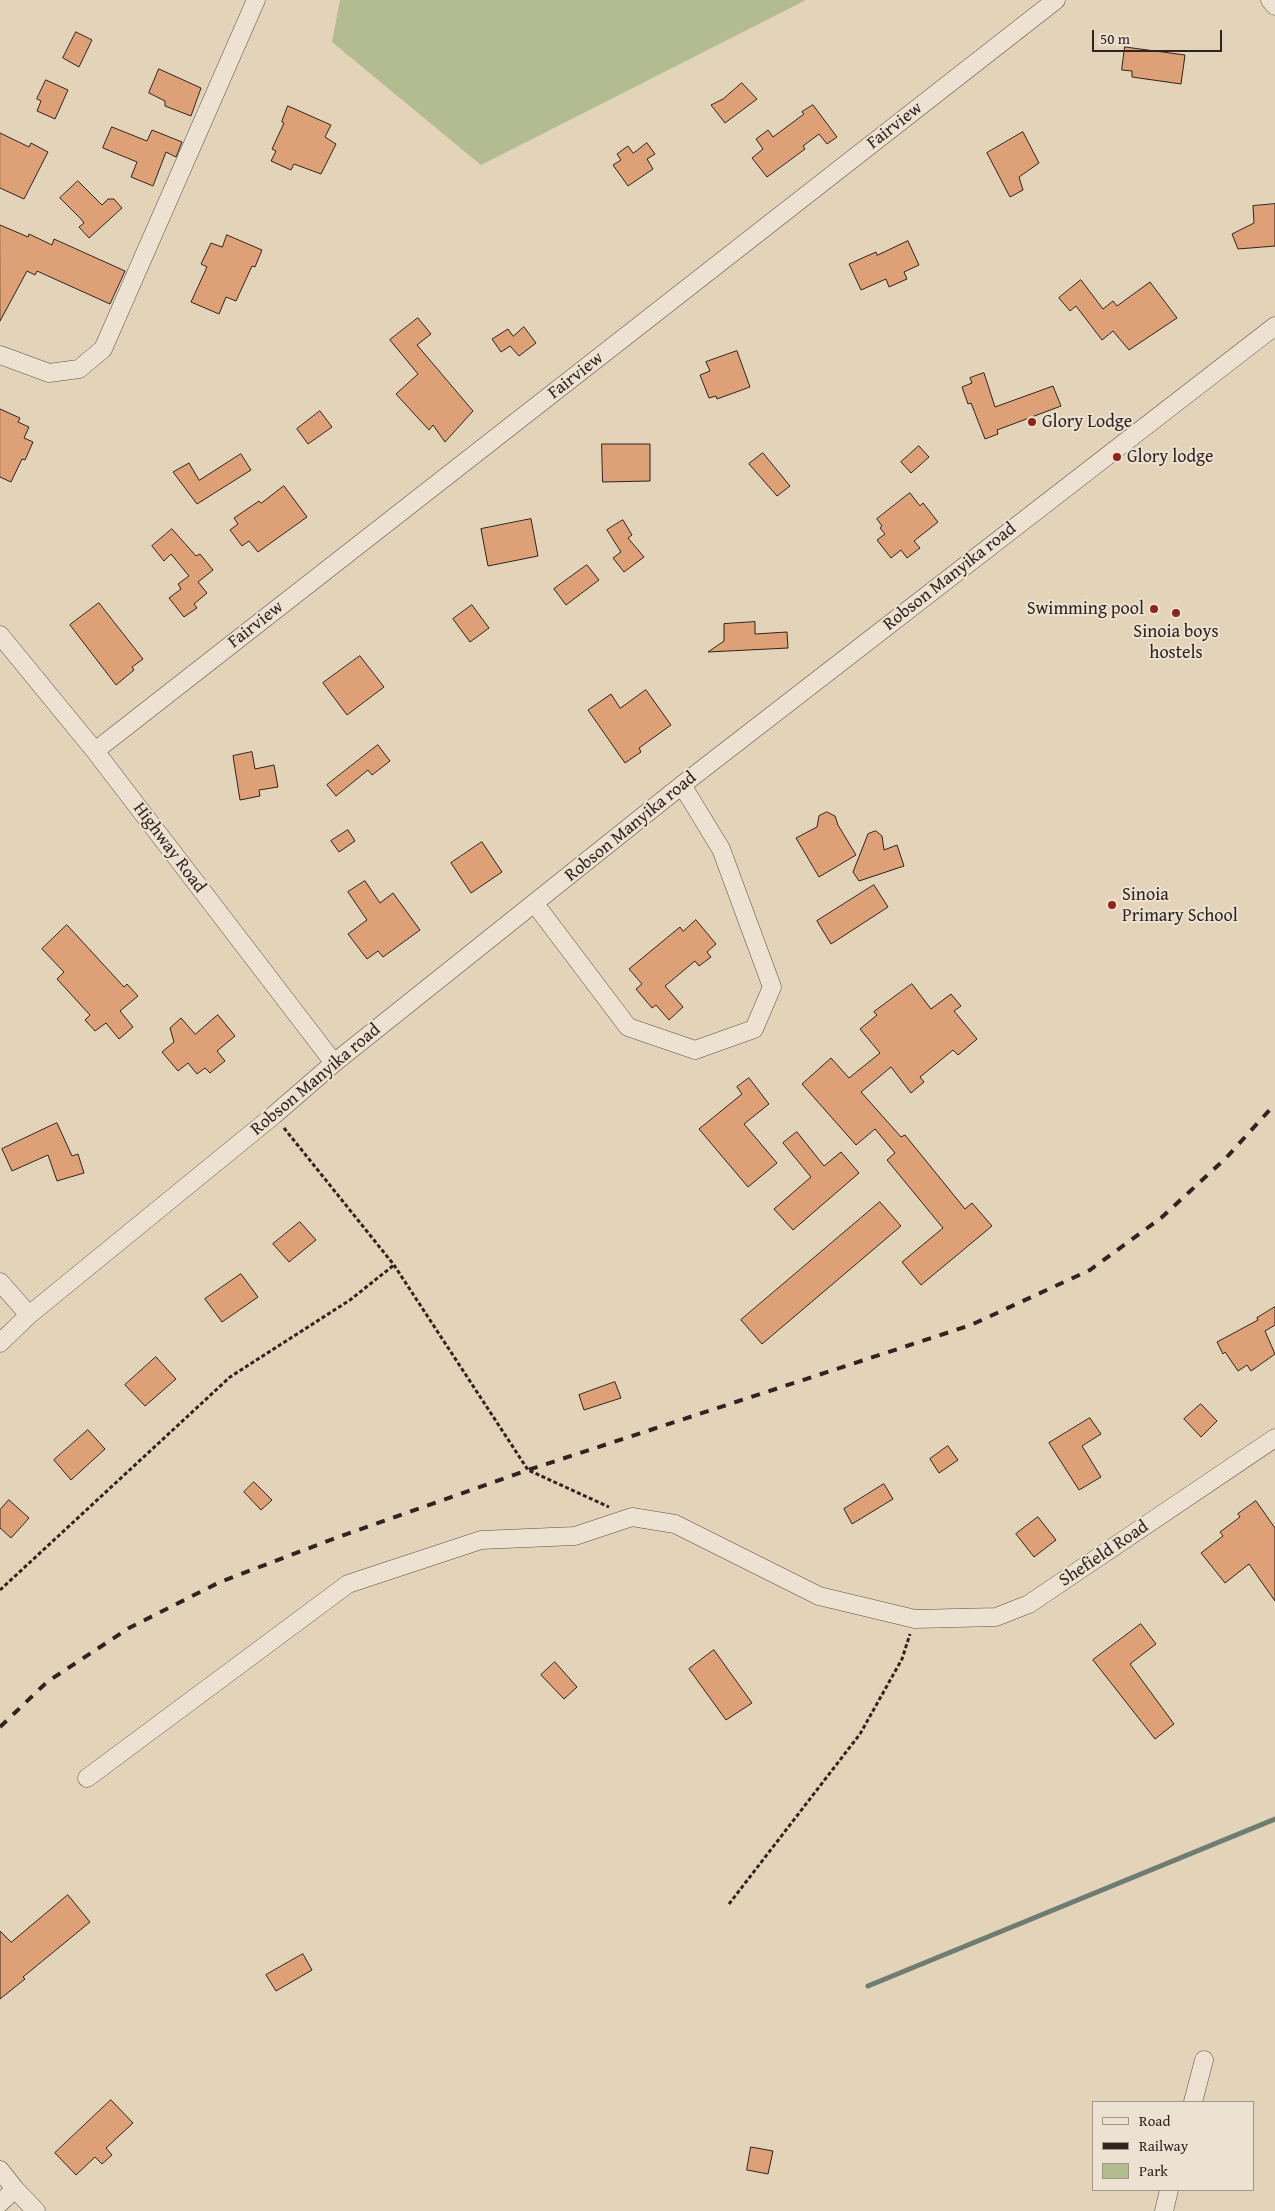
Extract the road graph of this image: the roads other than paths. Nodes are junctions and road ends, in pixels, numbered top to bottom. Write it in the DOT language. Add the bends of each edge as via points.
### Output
graph roads {
  1 [pos="256,0"];
  2 [pos="1056,0"];
  3 [pos="1270,0"];
  4 [pos="1275,6"];
  5 [pos="1275,326"];
  6 [pos="0,356"];
  7 [pos="0,635"];
  8 [pos="94,751"];
  9 [pos="682,785"];
  10 [pos="535,904"];
  11 [pos="334,1063"];
  12 [pos="0,1282"];
  13 [pos="29,1315"];
  14 [pos="0,1342"];
  15 [pos="1275,1438"];
  16 [pos="87,1778"];
  17 [pos="1204,2060"];
  18 [pos="1193,2101"];
  19 [pos="0,2170"];
  20 [pos="14,2189"];
  21 [pos="1170,2191"];
  22 [pos="0,2203"];
  23 [pos="36,2211"];
  24 [pos="1164,2211"];
  1 -- 6 [label="street" via="103,349 79,369 48,373"];
  2 -- 8 [label="street, Fairview"];
  3 -- 4 [label="street"];
  5 -- 9 [label="street, Robson Manyika road"];
  7 -- 8 [label="street, Highway Road"];
  8 -- 11 [label="street, Highway Road"];
  9 -- 10 [label="street, Robson Manyika road"];
  9 -- 10 [label="street" via="721,849 772,987 754,1029 695,1050 628,1027"];
  10 -- 11 [label="street, Robson Manyika road"];
  11 -- 13 [label="street, Robson Manyika road"];
  12 -- 13 [label="street"];
  13 -- 14 [label="street, Robson Manyika road"];
  15 -- 16 [label="street, Shefield Road" via="1029,1604 996,1617 915,1619 819,1596 675,1524 632,1517 575,1536 481,1540 348,1584"];
  17 -- 18 [label="street"];
  19 -- 20 [label="street"];
  20 -- 22 [label="street"];
  20 -- 23 [label="street"];
  21 -- 24 [label="street"];
}
